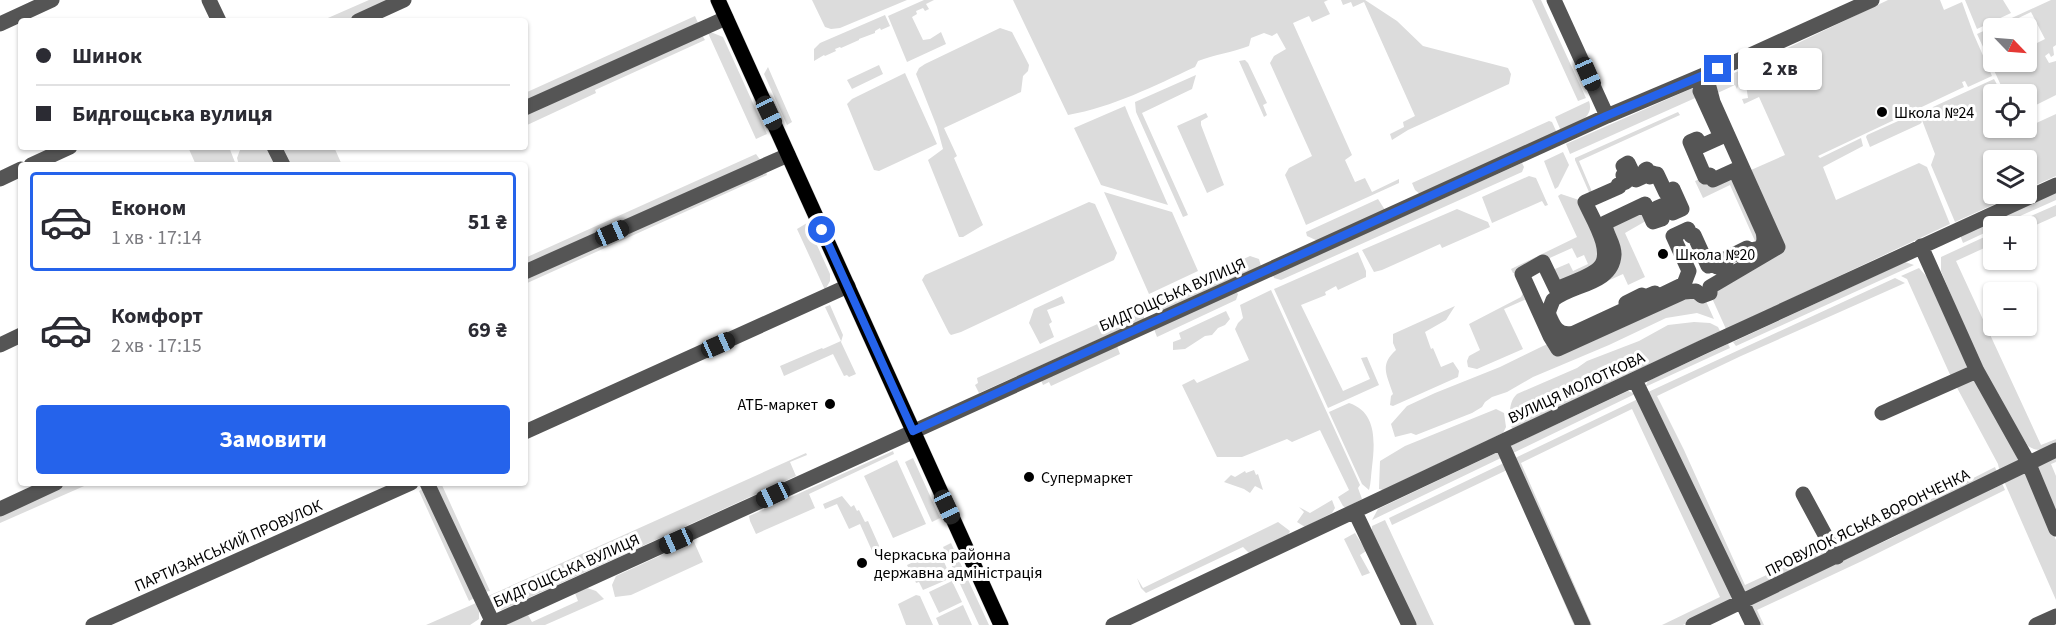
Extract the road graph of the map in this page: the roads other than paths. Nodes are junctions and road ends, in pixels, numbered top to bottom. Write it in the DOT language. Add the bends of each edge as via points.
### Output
graph roads {
  1 [pos="52,0"];
  2 [pos="209,0"];
  3 [pos="404,0"];
  4 [pos="718,0"];
  5 [pos="1554,0"];
  6 [pos="1872,0"];
  7 [pos="218,18"];
  8 [pos="365,18"];
  9 [pos="726,18"];
  10 [pos="0,24"];
  11 [pos="1702,95"];
  12 [pos="528,107"];
  13 [pos="1606,116"];
  14 [pos="64,150"];
  15 [pos="788,155"];
  16 [pos="38,162"];
  17 [pos="18,170"];
  18 [pos="0,179"];
  19 [pos="2056,184"];
  20 [pos="1921,246"];
  21 [pos="528,271"];
  22 [pos="849,286"];
  23 [pos="18,336"];
  24 [pos="0,345"];
  25 [pos="1977,371"];
  26 [pos="1635,380"];
  27 [pos="1881,413"];
  28 [pos="528,431"];
  29 [pos="913,431"];
  30 [pos="1502,442"];
  31 [pos="2056,450"];
  32 [pos="2028,462"];
  33 [pos="50,486"];
  34 [pos="404,486"];
  35 [pos="428,486"];
  36 [pos="1803,494"];
  37 [pos="0,509"];
  38 [pos="1354,512"];
  39 [pos="2056,529"];
  40 [pos="1837,556"];
  41 [pos="1742,603"];
  42 [pos="2056,616"];
  43 [pos="490,624"];
  44 [pos="93,625"];
  45 [pos="1001,625"];
  46 [pos="1113,625"];
  47 [pos="1409,625"];
  48 [pos="1583,625"];
  49 [pos="1693,625"];
  50 [pos="1753,625"];
  51 [pos="2036,625"];
  1 -- 10 [label="street"];
  2 -- 7 [label="street"];
  3 -- 8 [label="street"];
  4 -- 9 [label="main road"];
  5 -- 13 [label="street"];
  6 -- 13 [label="street, БИДГОЩСЬКА ВУЛИЦЯ"];
  9 -- 12 [label="street"];
  9 -- 15 [label="main road"];
  11 -- 11 [label="street" via="1700,91 1709,87 1778,247 1710,287 1710,292 1702,296 1696,291 1684,292 1558,348 1522,274 1544,262 1556,289 1599,268 1605,259 1605,249 1585,202 1626,182 1623,166 1628,163 1636,180 1647,175 1647,169 1650,177 1657,174 1666,192 1673,189 1683,209 1673,213 1668,203 1657,208 1662,219 1653,222 1645,204 1605,224 1614,250 1612,262 1605,274 1553,300 1549,315 1560,333 1574,333 1628,308 1626,303 1642,295 1643,298 1655,293 1657,297 1684,284 1688,268 1673,236 1688,229 1708,266 1715,263 1717,267 1732,255 1762,247 1763,232 1735,170 1713,180 1710,175 1705,177 1690,142 1697,139 1701,146 1721,137"];
  13 -- 29 [label="street, БИДГОЩСЬКА ВУЛИЦЯ"];
  14 -- 16 [label="street"];
  15 -- 21 [label="street"];
  15 -- 22 [label="main road"];
  17 -- 18 [label="street"];
  19 -- 20 [label="street, ВУЛИЦЯ МОЛОТКОВА"];
  20 -- 25 [label="street"];
  20 -- 26 [label="street, ВУЛИЦЯ МОЛОТКОВА"];
  22 -- 28 [label="street"];
  22 -- 29 [label="main road"];
  23 -- 24 [label="street"];
  25 -- 27 [label="street"];
  25 -- 32 [label="street"];
  26 -- 30 [label="street, ВУЛИЦЯ МОЛОТКОВА"];
  26 -- 41 [label="street"];
  29 -- 43 [label="street, БИДГОЩСЬКА ВУЛИЦЯ"];
  29 -- 45 [label="main road"];
  30 -- 38 [label="street, ВУЛИЦЯ МОЛОТКОВА"];
  30 -- 48 [label="street"];
  31 -- 32 [label="street, ПРОВУЛОК ЯСЬКА ВОРОНЧЕНКА"];
  32 -- 39 [label="street"];
  32 -- 40 [label="street, ПРОВУЛОК ЯСЬКА ВОРОНЧЕНКА"];
  33 -- 37 [label="street"];
  34 -- 44 [label="street, ПАРТИЗАНСЬКИЙ ПРОВУЛОК"];
  35 -- 43 [label="street"];
  36 -- 40 [label="street"];
  38 -- 46 [label="street, ВУЛИЦЯ МОЛОТКОВА"];
  38 -- 47 [label="street"];
  40 -- 41 [label="street, ПРОВУЛОК ЯСЬКА ВОРОНЧЕНКА"];
  41 -- 49 [label="street, ПРОВУЛОК ЯСЬКА ВОРОНЧЕНКА"];
  41 -- 50 [label="street"];
  42 -- 51 [label="street"];
}
